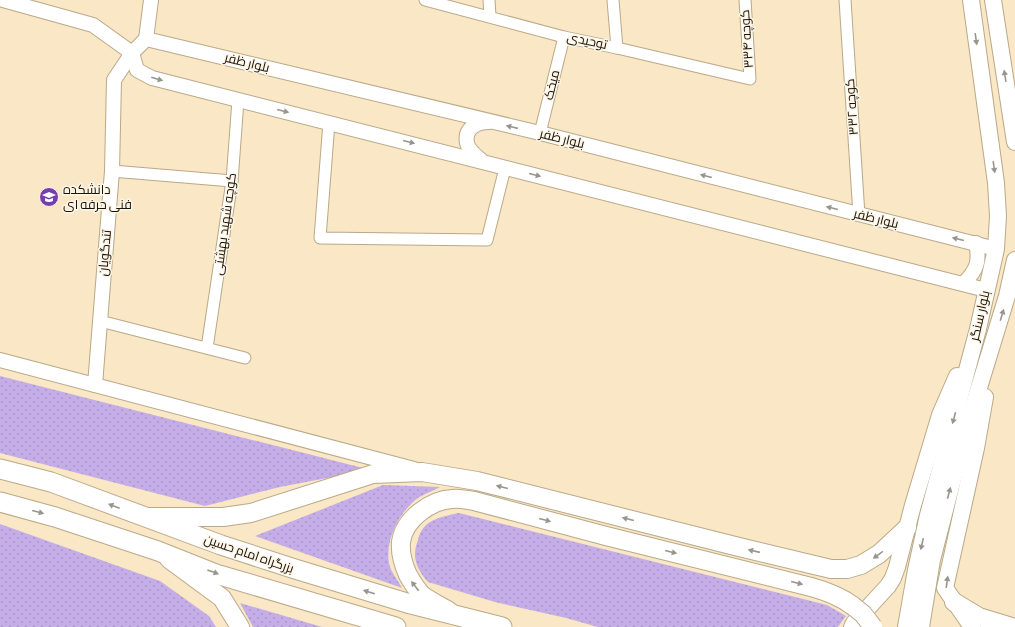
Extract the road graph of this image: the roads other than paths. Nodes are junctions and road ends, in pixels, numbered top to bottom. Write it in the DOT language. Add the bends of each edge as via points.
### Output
graph roads {
  1 [pos="4,0"];
  2 [pos="151,0"];
  3 [pos="425,0"];
  4 [pos="489,0"];
  5 [pos="613,0"];
  6 [pos="745,0"];
  7 [pos="845,0"];
  8 [pos="971,0"];
  9 [pos="993,0"];
  10 [pos="490,16"];
  11 [pos="564,37"];
  12 [pos="146,39"];
  13 [pos="617,48"];
  14 [pos="132,53"];
  15 [pos="750,79"];
  16 [pos="238,100"];
  17 [pos="328,122"];
  18 [pos="491,122"];
  19 [pos="540,133"];
  20 [pos="1015,142"];
  21 [pos="481,160"];
  22 [pos="505,168"];
  23 [pos="112,171"];
  24 [pos="232,181"];
  25 [pos="859,214"];
  26 [pos="976,244"];
  27 [pos="996,249"];
  28 [pos="1015,260"];
  29 [pos="964,283"];
  30 [pos="986,290"];
  31 [pos="1011,298"];
  32 [pos="100,321"];
  33 [pos="978,329"];
  34 [pos="996,333"];
  35 [pos="207,348"];
  36 [pos="244,358"];
  37 [pos="0,360"];
  38 [pos="95,385"];
  39 [pos="0,469"];
  40 [pos="431,474"];
  41 [pos="0,502"];
  42 [pos="143,517"];
  43 [pos="907,528"];
  44 [pos="158,551"];
  45 [pos="954,602"];
  46 [pos="458,616"];
  47 [pos="240,627"];
  48 [pos="396,627"];
  49 [pos="502,627"];
  50 [pos="852,627"];
  51 [pos="873,627"];
  52 [pos="906,627"];
  53 [pos="921,627"];
  54 [pos="972,627"];
  55 [pos="1012,627"];
  1 -- 14 [label="street" via="93,25"];
  2 -- 12 [label="street"];
  3 -- 10 [label="street, توحیدی"];
  4 -- 10 [label="street"];
  5 -- 13 [label="street"];
  6 -- 15 [label="street, کوچه ۳۳۴"];
  7 -- 25 [label="street, کوچه ۳۳۲"];
  8 -- 27 [label="main road, بلوار سنگر, one-way" via="996,183"];
  20 -- 9 [label="main road, one-way"];
  10 -- 11 [label="street, توحیدی"];
  11 -- 13 [label="street, توحیدی"];
  11 -- 19 [label="street, میخک"];
  12 -- 14 [label="street"];
  12 -- 18 [label="street, بلوار ظفر"];
  13 -- 15 [label="street, توحیدی"];
  14 -- 16 [label="street, one-way" via="137,70 152,78"];
  14 -- 23 [label="street, تندگویان" via="114,80"];
  16 -- 17 [label="street, one-way"];
  16 -- 24 [label="street, کوچه شهید بهشتی"];
  17 -- 21 [label="street, one-way"];
  17 -- 22 [label="street" via="320,238 487,240"];
  19 -- 18 [label="street, بلوار ظفر, one-way"];
  18 -- 21 [label="street" via="474,125 467,135 466,143"];
  25 -- 19 [label="street, بلوار ظفر, one-way"];
  21 -- 22 [label="street"];
  22 -- 29 [label="street, one-way"];
  23 -- 24 [label="street"];
  23 -- 32 [label="street, تندگویان"];
  24 -- 35 [label="street, کوچه شهید بهشتی"];
  26 -- 25 [label="street, بلوار ظفر, one-way"];
  26 -- 27 [label="street, بلوار ظفر"];
  26 -- 29 [label="street" via="979,255 977,265"];
  27 -- 30 [label="main road, بلوار سنگر"];
  28 -- 31 [label="main road, بلوار سنگر"];
  29 -- 30 [label="street"];
  30 -- 33 [label="main road, بلوار سنگر"];
  34 -- 31 [label="main road, بلوار سنگر, one-way"];
  32 -- 35 [label="street"];
  32 -- 38 [label="street, تندگویان"];
  33 -- 43 [label="main road" via="940,415"];
  33 -- 52 [label="main road, بلوار سنگر, one-way" via="928,515"];
  45 -- 34 [label="main road, one-way" via="945,588 976,448"];
  53 -- 34 [label="main road, بلوار سنگر, one-way" via="934,552 963,440"];
  35 -- 36 [label="street"];
  37 -- 38 [label="street"];
  38 -- 40 [label="street"];
  42 -- 39 [label="highway, بزرگراه امام حسین, one-way" via="51,482"];
  40 -- 42 [label="main road" via="373,474 252,513 223,517"];
  43 -- 40 [label="main road, one-way" via="879,554 861,565 847,569 831,569 477,481"];
  41 -- 44 [label="highway, بزرگراه امام حسین, one-way"];
  46 -- 42 [label="highway, بزرگراه امام حسین, one-way" via="295,569"];
  43 -- 50 [label="main road" via="893,578"];
  44 -- 47 [label="main road" via="222,598"];
  44 -- 48 [label="highway, بزرگراه امام حسین, one-way" via="216,574"];
  45 -- 54 [label="main road"];
  45 -- 55 [label="main road" via="979,617"];
  46 -- 49 [label="highway, بزرگراه امام حسین"];
  46 -- 51 [label="main road, one-way, bridge" via="422,595 412,583 401,554 401,540 415,517 435,502 452,499 474,502 811,587 843,599 863,614"];
}
